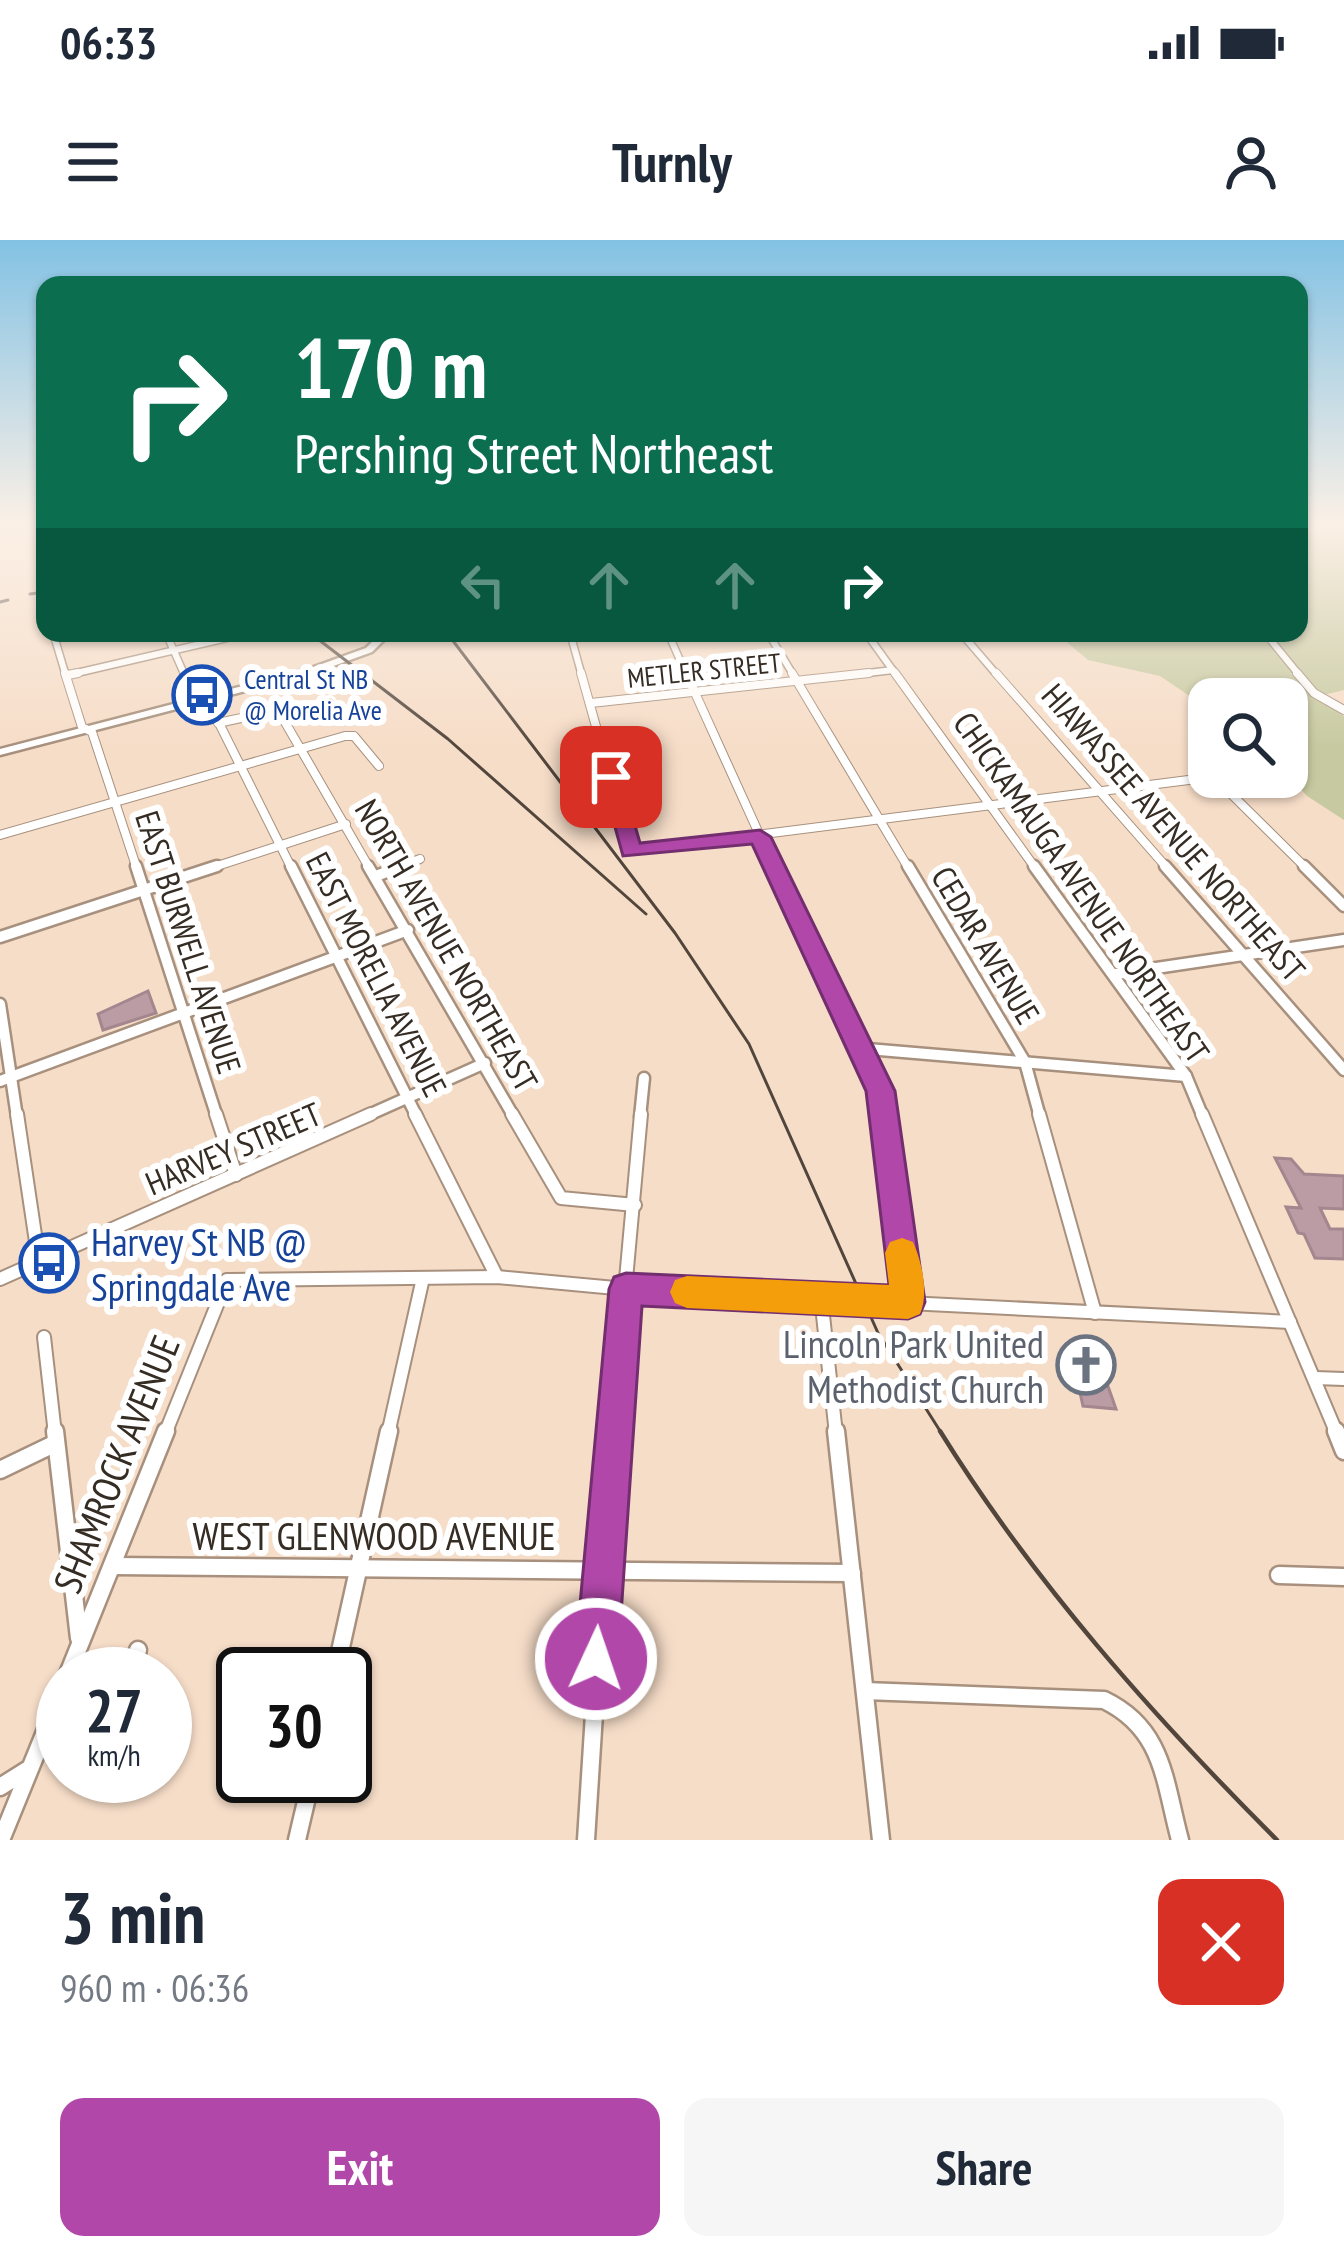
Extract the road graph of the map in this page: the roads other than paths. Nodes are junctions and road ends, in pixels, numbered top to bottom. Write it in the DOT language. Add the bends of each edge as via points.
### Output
graph roads {
  1 [pos="56,642"];
  2 [pos="171,642"];
  3 [pos="212,642"];
  4 [pos="377,642"];
  5 [pos="573,642"];
  6 [pos="672,642"];
  7 [pos="773,642"];
  8 [pos="873,642"];
  9 [pos="969,642"];
  10 [pos="1272,642"];
  11 [pos="176,651"];
  12 [pos="893,670"];
  13 [pos="68,675"];
  14 [pos="796,681"];
  15 [pos="695,692"];
  16 [pos="203,700"];
  17 [pos="591,703"];
  18 [pos="1344,710"];
  19 [pos="218,723"];
  20 [pos="86,730"];
  21 [pos="301,748"];
  22 [pos="0,752"];
  23 [pos="242,766"];
  24 [pos="379,766"];
  25 [pos="1188,780"];
  26 [pos="1105,792"];
  27 [pos="1234,798"];
  28 [pos="116,801"];
  29 [pos="994,805"];
  30 [pos="880,821"];
  31 [pos="346,824"];
  32 [pos="0,835"];
  33 [pos="760,837"];
  34 [pos="282,845"];
  35 [pos="420,859"];
  36 [pos="376,876"];
  37 [pos="143,890"];
  38 [pos="1344,906"];
  39 [pos="408,930"];
  40 [pos="0,937"];
  41 [pos="1344,940"];
  42 [pos="1246,954"];
  43 [pos="338,956"];
  44 [pos="1116,974"];
  45 [pos="0,1004"];
  46 [pos="184,1012"];
  47 [pos="856,1048"];
  48 [pos="485,1063"];
  49 [pos="1025,1063"];
  50 [pos="1344,1070"];
  51 [pos="1186,1076"];
  52 [pos="644,1078"];
  53 [pos="6,1079"];
  54 [pos="411,1099"];
  55 [pos="236,1175"];
  56 [pos="635,1205"];
  57 [pos="39,1262"];
  58 [pos="497,1277"];
  59 [pos="423,1278"];
  60 [pos="0,1279"];
  61 [pos="626,1289"];
  62 [pos="821,1297"];
  63 [pos="908,1302"];
  64 [pos="1096,1312"];
  65 [pos="1291,1322"];
  66 [pos="44,1337"];
  67 [pos="1315,1378"];
  68 [pos="1344,1379"];
  69 [pos="56,1444"];
  70 [pos="1344,1450"];
  71 [pos="0,1470"];
  72 [pos="112,1566"];
  73 [pos="602,1569"];
  74 [pos="358,1570"];
  75 [pos="852,1573"];
  76 [pos="1279,1574"];
  77 [pos="1344,1577"];
  78 [pos="80,1640"];
  79 [pos="78,1647"];
  80 [pos="340,1647"];
  81 [pos="865,1691"];
  82 [pos="36,1750"];
  83 [pos="27,1770"];
  84 [pos="0,1786"];
  85 [pos="306,1803"];
  86 [pos="1,1840"];
  87 [pos="297,1840"];
  88 [pos="586,1840"];
  89 [pos="881,1840"];
  90 [pos="1180,1840"];
  1 -- 13 [label="street, EAST BURWELL AVENUE"];
  2 -- 11 [label="street, EAST MORELIA AVENUE"];
  3 -- 11 [label="street"];
  4 -- 16 [label="main road" via="346,660"];
  5 -- 17 [label="street"];
  6 -- 15 [label="street"];
  7 -- 14 [label="street, CEDAR AVENUE"];
  8 -- 12 [label="street, CHICKAMAUGA AVENUE NORTHEAST"];
  9 -- 26 [label="street, HIAWASSEE AVENUE NORTHEAST"];
  10 -- 18 [label="street" via="1314,693"];
  11 -- 13 [label="street"];
  11 -- 16 [label="street, EAST MORELIA AVENUE"];
  12 -- 14 [label="street, METLER STREET"];
  12 -- 29 [label="street, CHICKAMAUGA AVENUE NORTHEAST"];
  13 -- 20 [label="street, EAST BURWELL AVENUE"];
  14 -- 15 [label="street, METLER STREET"];
  14 -- 30 [label="street, CEDAR AVENUE"];
  15 -- 17 [label="street, METLER STREET"];
  15 -- 33 [label="street"];
  16 -- 19 [label="street, EAST MORELIA AVENUE"];
  16 -- 20 [label="main road"];
  17 -- 33 [label="street" via="631,851"];
  19 -- 21 [label="street, NORTH AVENUE NORTHEAST" via="277,709"];
  19 -- 23 [label="street, EAST MORELIA AVENUE"];
  20 -- 22 [label="main road"];
  20 -- 28 [label="street, EAST BURWELL AVENUE"];
  21 -- 23 [label="street"];
  21 -- 24 [label="street" via="355,736"];
  21 -- 31 [label="street, NORTH AVENUE NORTHEAST"];
  23 -- 28 [label="street"];
  23 -- 34 [label="street, EAST MORELIA AVENUE"];
  25 -- 26 [label="street"];
  26 -- 29 [label="street"];
  26 -- 42 [label="street, HIAWASSEE AVENUE NORTHEAST"];
  27 -- 38 [label="street"];
  28 -- 32 [label="street"];
  28 -- 37 [label="street, EAST BURWELL AVENUE"];
  29 -- 30 [label="street"];
  29 -- 44 [label="street, CHICKAMAUGA AVENUE NORTHEAST"];
  30 -- 33 [label="street"];
  30 -- 49 [label="street, CEDAR AVENUE"];
  31 -- 34 [label="street"];
  31 -- 36 [label="street, NORTH AVENUE NORTHEAST"];
  33 -- 47 [label="street"];
  34 -- 37 [label="street"];
  34 -- 43 [label="street, EAST MORELIA AVENUE"];
  35 -- 36 [label="street"];
  36 -- 39 [label="street, NORTH AVENUE NORTHEAST"];
  37 -- 40 [label="street"];
  37 -- 46 [label="street, EAST BURWELL AVENUE"];
  39 -- 43 [label="street"];
  39 -- 48 [label="street, NORTH AVENUE NORTHEAST"];
  41 -- 42 [label="street"];
  42 -- 44 [label="street"];
  42 -- 50 [label="street, HIAWASSEE AVENUE NORTHEAST"];
  43 -- 46 [label="street"];
  43 -- 54 [label="street, EAST MORELIA AVENUE"];
  44 -- 51 [label="street, CHICKAMAUGA AVENUE NORTHEAST"];
  45 -- 53 [label="street"];
  46 -- 53 [label="street"];
  46 -- 55 [label="street, EAST BURWELL AVENUE"];
  47 -- 49 [label="street"];
  47 -- 63 [label="street" via="880,1091"];
  48 -- 54 [label="street, HARVEY STREET"];
  48 -- 56 [label="street, NORTH AVENUE NORTHEAST" via="561,1198"];
  49 -- 51 [label="street"];
  49 -- 64 [label="street, CEDAR AVENUE"];
  51 -- 65 [label="street, CHICKAMAUGA AVENUE NORTHEAST"];
  52 -- 56 [label="street"];
  53 -- 57 [label="street"];
  54 -- 55 [label="street, HARVEY STREET"];
  54 -- 58 [label="street, EAST MORELIA AVENUE"];
  55 -- 57 [label="street, HARVEY STREET"];
  56 -- 61 [label="street"];
  57 -- 60 [label="street, HARVEY STREET"];
  58 -- 59 [label="street"];
  58 -- 61 [label="street"];
  59 -- 72 [label="street, SHAMROCK AVENUE" via="227,1280"];
  59 -- 74 [label="street"];
  61 -- 62 [label="street"];
  61 -- 73 [label="street"];
  62 -- 63 [label="street"];
  62 -- 75 [label="street"];
  63 -- 64 [label="street"];
  64 -- 65 [label="street"];
  65 -- 67 [label="street, CHICKAMAUGA AVENUE NORTHEAST"];
  66 -- 69 [label="street"];
  67 -- 68 [label="street"];
  67 -- 70 [label="street, CHICKAMAUGA AVENUE NORTHEAST"];
  69 -- 71 [label="street"];
  69 -- 78 [label="street"];
  72 -- 74 [label="street, WEST GLENWOOD AVENUE"];
  72 -- 78 [label="street, SHAMROCK AVENUE"];
  73 -- 74 [label="street, WEST GLENWOOD AVENUE"];
  73 -- 75 [label="street, WEST GLENWOOD AVENUE"];
  73 -- 88 [label="street"];
  74 -- 80 [label="street"];
  75 -- 81 [label="street"];
  76 -- 77 [label="street"];
  78 -- 79 [label="street, SHAMROCK AVENUE"];
  81 -- 89 [label="street"];
  81 -- 90 [label="street" via="1104,1700 1131,1712 1152,1739"];
  82 -- 83 [label="street"];
  83 -- 84 [label="street"];
  83 -- 86 [label="street"];
  85 -- 87 [label="street"];
}
